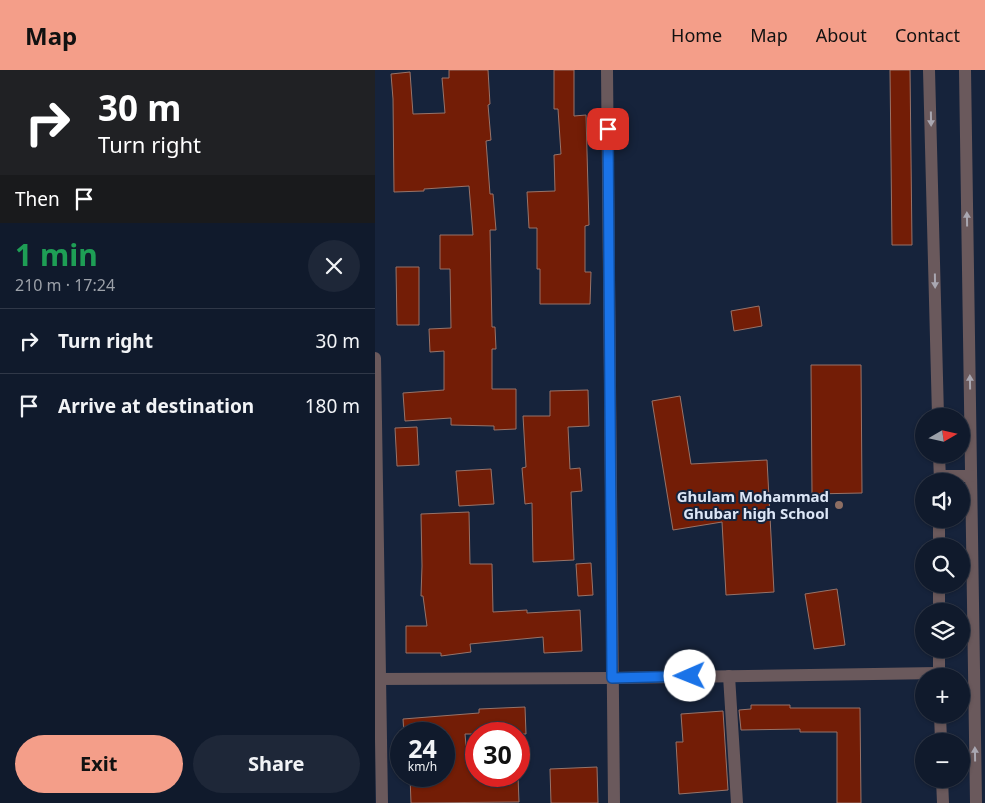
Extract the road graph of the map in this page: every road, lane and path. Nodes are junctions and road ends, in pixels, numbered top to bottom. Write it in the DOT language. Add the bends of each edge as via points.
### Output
graph roads {
  1 [pos="607,70"];
  2 [pos="929,70"];
  3 [pos="965,70"];
  4 [pos="375,358"];
  5 [pos="938,408"];
  6 [pos="971,476"];
  7 [pos="979,671"];
  8 [pos="915,675"];
  9 [pos="729,676"];
  10 [pos="612,678"];
  11 [pos="378,679"];
  12 [pos="942,788"];
  13 [pos="382,803"];
  14 [pos="614,803"];
  15 [pos="737,803"];
  16 [pos="943,803"];
  17 [pos="976,803"];
  1 -- 10 [label="street"];
  2 -- 5 [label="street, one-way"];
  6 -- 3 [label="street, one-way"];
  4 -- 11 [label="street"];
  6 -- 7 [label="street"];
  17 -- 7 [label="street, one-way"];
  8 -- 9 [label="street"];
  9 -- 10 [label="street"];
  9 -- 15 [label="street"];
  10 -- 11 [label="street"];
  10 -- 14 [label="street"];
  11 -- 13 [label="street"];
  12 -- 16 [label="street"];
}
